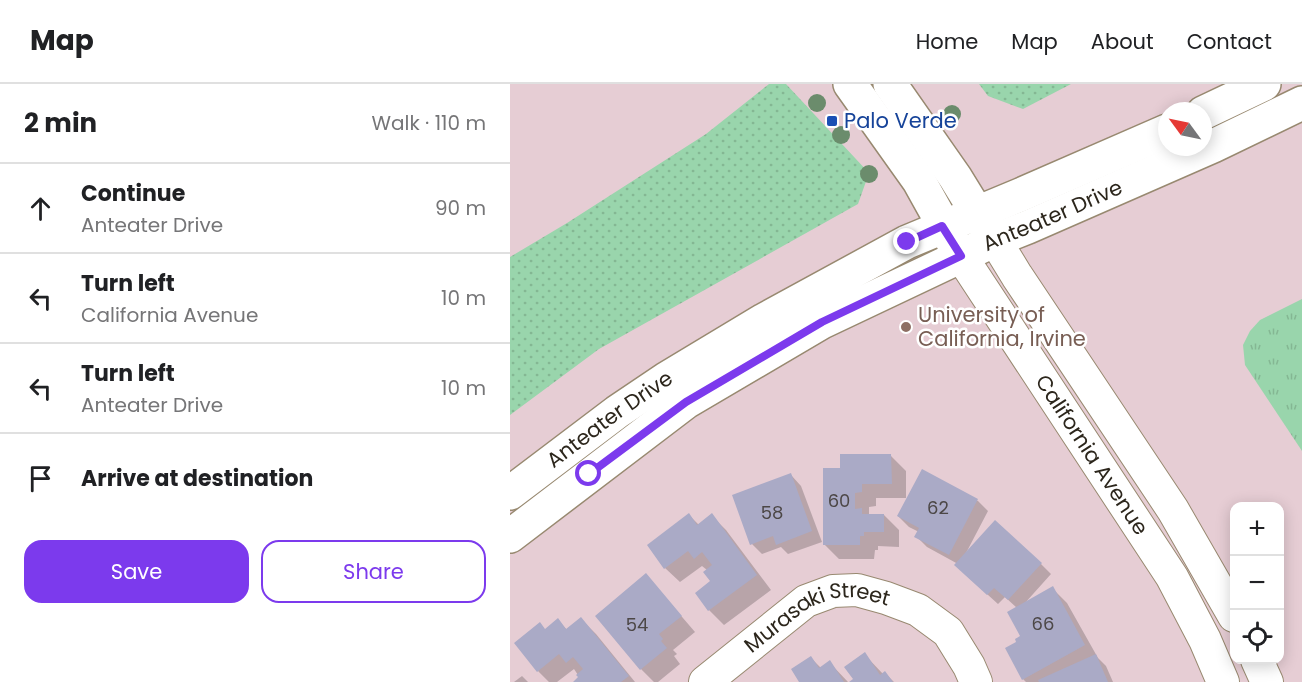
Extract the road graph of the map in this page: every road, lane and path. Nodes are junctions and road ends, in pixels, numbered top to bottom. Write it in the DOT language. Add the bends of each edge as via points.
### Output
graph roads {
  1 [pos="850,84"];
  2 [pos="890,84"];
  3 [pos="1264,84"];
  4 [pos="1302,103"];
  5 [pos="1212,109"];
  6 [pos="1158,135"];
  7 [pos="976,212"];
  8 [pos="942,226"];
  9 [pos="995,240"];
  10 [pos="961,256"];
  11 [pos="510,493"];
  12 [pos="510,536"];
  13 [pos="1231,610"];
  14 [pos="1259,664"];
  15 [pos="705,682"];
  16 [pos="976,682"];
  17 [pos="1223,682"];
  18 [pos="1267,682"];
  1 -- 8 [label="main road, California Avenue" via="919,181"];
  2 -- 7 [label="main road, California Avenue"];
  3 -- 5 [label="main road"];
  4 -- 9 [label="main road, Anteater Drive"];
  6 -- 7 [label="main road, Anteater Drive"];
  7 -- 8 [label="main road, Anteater Drive"];
  7 -- 9 [label="main road, California Avenue"];
  8 -- 10 [label="main road, California Avenue"];
  8 -- 11 [label="main road, Anteater Drive" via="764,320 666,379"];
  9 -- 10 [label="main road, Anteater Drive"];
  9 -- 13 [label="street, California Avenue" via="1173,510"];
  10 -- 12 [label="main road, Anteater Drive" via="822,322 686,402"];
  10 -- 17 [label="street, California Avenue" via="1172,577"];
  14 -- 18 [label="street"];
  15 -- 16 [label="street, Murasaki Street" via="806,601 833,591 857,590 918,610 948,632"];
}
